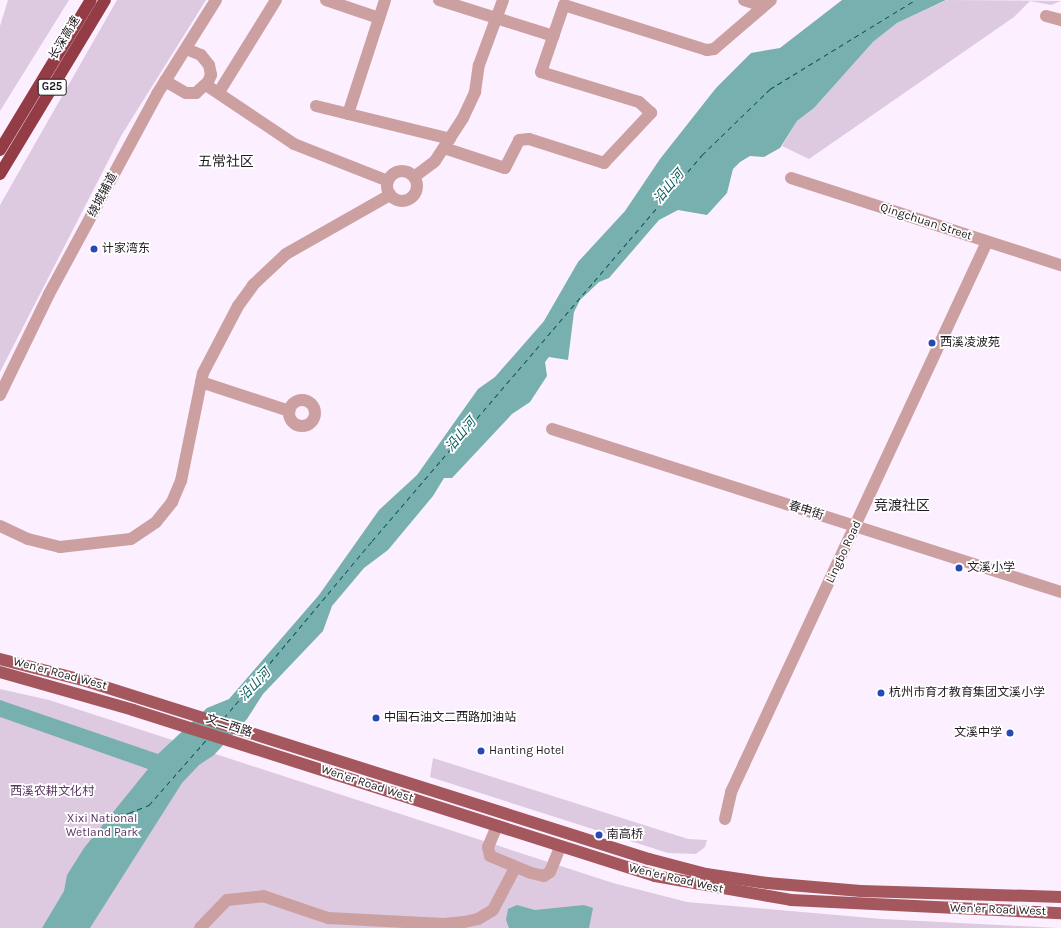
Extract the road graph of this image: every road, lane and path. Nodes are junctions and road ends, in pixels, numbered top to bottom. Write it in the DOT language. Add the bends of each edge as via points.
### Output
graph roads {
  1 [pos="91,0"];
  2 [pos="106,0"];
  3 [pos="216,0"];
  4 [pos="276,0"];
  5 [pos="326,0"];
  6 [pos="385,0"];
  7 [pos="440,0"];
  8 [pos="503,0"];
  9 [pos="744,0"];
  10 [pos="766,3"];
  11 [pos="1046,16"];
  12 [pos="379,18"];
  13 [pos="495,18"];
  14 [pos="1061,20"];
  15 [pos="553,36"];
  16 [pos="186,49"];
  17 [pos="165,81"];
  18 [pos="206,85"];
  19 [pos="218,92"];
  20 [pos="316,106"];
  21 [pos="348,114"];
  22 [pos="447,143"];
  23 [pos="0,150"];
  24 [pos="0,174"];
  25 [pos="414,177"];
  26 [pos="791,178"];
  27 [pos="388,181"];
  28 [pos="390,195"];
  29 [pos="987,242"];
  30 [pos="1061,265"];
  31 [pos="201,382"];
  32 [pos="0,396"];
  33 [pos="289,411"];
  34 [pos="552,429"];
  35 [pos="0,526"];
  36 [pos="856,527"];
  37 [pos="1061,592"];
  38 [pos="0,659"];
  39 [pos="0,672"];
  40 [pos="142,698"];
  41 [pos="133,710"];
  42 [pos="317,755"];
  43 [pos="307,765"];
  44 [pos="726,819"];
  45 [pos="496,826"];
  46 [pos="560,847"];
  47 [pos="515,868"];
  48 [pos="1061,897"];
  49 [pos="1061,913"];
  50 [pos="326,923"];
  51 [pos="403,925"];
  52 [pos="200,928"];
  1 -- 23 [label="highway, 长深高速 / G25"];
  2 -- 24 [label="highway, 长深高速 / G25"];
  3 -- 16 [label="street, 绕城辅道"];
  4 -- 19 [label="street"];
  5 -- 12 [label="street"];
  6 -- 12 [label="street"];
  7 -- 13 [label="street"];
  8 -- 13 [label="street"];
  9 -- 10 [label="street"];
  10 -- 15 [label="street" via="714,49 707,50 564,6"];
  11 -- 14 [label="street"];
  12 -- 21 [label="street"];
  13 -- 15 [label="street"];
  13 -- 22 [label="street" via="479,65 475,92"];
  15 -- 22 [label="street" via="541,72 639,102 651,113 604,163 529,139 519,140 505,168"];
  16 -- 17 [label="street, 绕城辅道"];
  16 -- 18 [label="street" via="201,55 209,65 211,75"];
  17 -- 18 [label="street" via="186,93 196,93"];
  17 -- 32 [label="street, 绕城辅道" via="50,294"];
  18 -- 19 [label="street"];
  19 -- 27 [label="street" via="294,144"];
  20 -- 21 [label="street"];
  21 -- 22 [label="street"];
  22 -- 25 [label="street" via="435,161"];
  25 -- 27 [label="street" via="402,171 394,174"];
  25 -- 28 [label="street" via="417,190 411,198 398,200"];
  26 -- 29 [label="street, Qingchuan Street"];
  27 -- 28 [label="street"];
  28 -- 31 [label="street" via="304,241 254,285 225,328"];
  29 -- 30 [label="street, Qingchuan Street"];
  29 -- 36 [label="street, Lingbo Road"];
  31 -- 33 [label="street"];
  31 -- 35 [label="street" via="181,480 172,502 156,522 131,539 60,547 28,540"];
  34 -- 36 [label="street, 春申街"];
  36 -- 37 [label="street, 春申街"];
  36 -- 44 [label="street, Lingbo Road" via="731,792"];
  38 -- 40 [label="main road, Wen'er Road West"];
  39 -- 41 [label="main road, Wen'er Road West"];
  40 -- 42 [label="main road, 文二西路"];
  41 -- 43 [label="main road, 文二西路"];
  42 -- 48 [label="main road, Wen'er Road West" via="649,859 706,874 767,883 860,891"];
  43 -- 45 [label="main road, Wen'er Road West"];
  45 -- 46 [label="main road, Wen'er Road West"];
  45 -- 47 [label="street" via="488,848 490,856"];
  46 -- 47 [label="street" via="550,872 544,876"];
  46 -- 49 [label="main road, Wen'er Road West" via="655,876 768,897 847,904"];
  47 -- 51 [label="street" via="500,902 487,915 444,924"];
  50 -- 51 [label="street"];
  50 -- 52 [label="street" via="263,896 227,900"];
}
